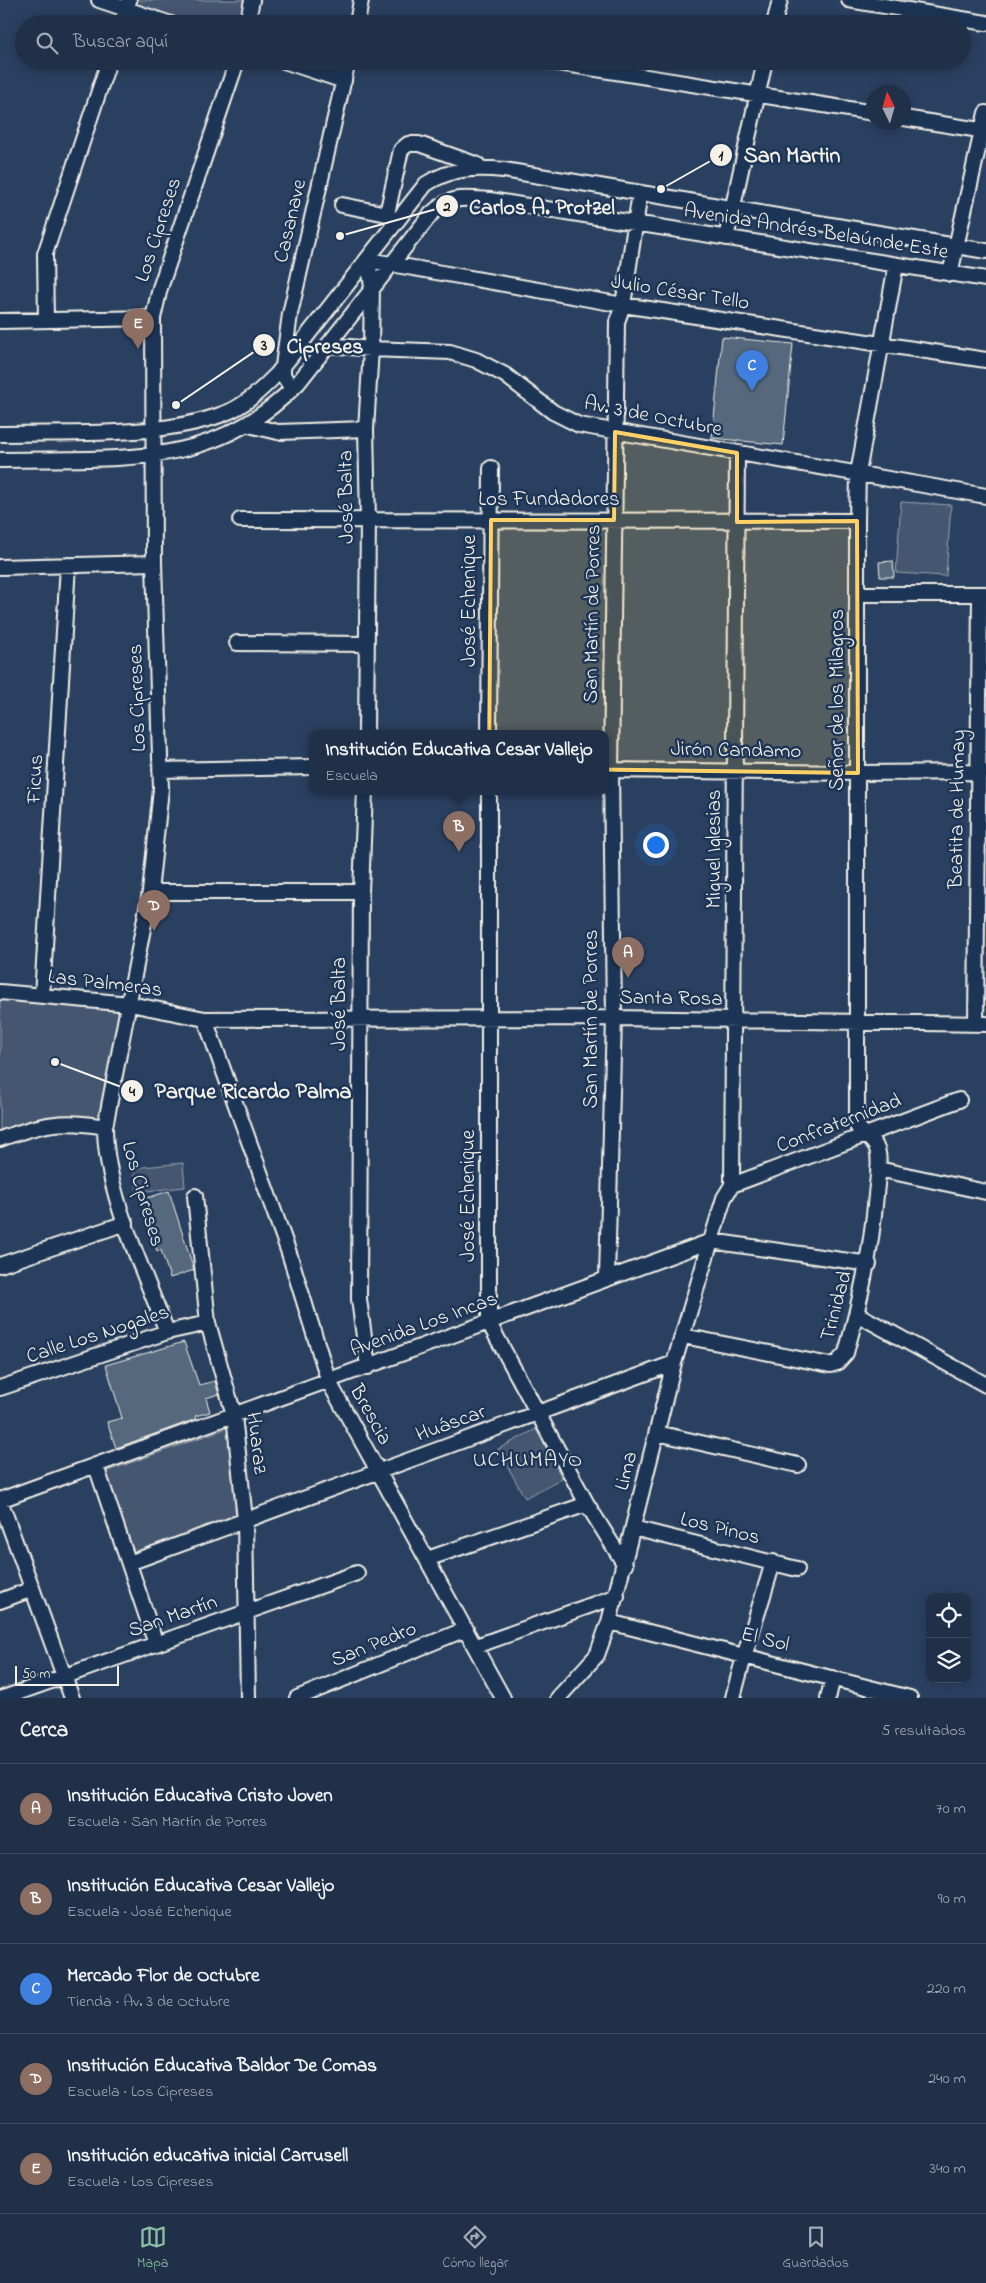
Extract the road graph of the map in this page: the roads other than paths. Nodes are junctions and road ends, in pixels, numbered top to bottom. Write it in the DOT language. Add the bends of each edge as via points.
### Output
graph roads {
  1 [pos="98,0"];
  2 [pos="252,0"];
  3 [pos="361,0"];
  4 [pos="780,0"];
  5 [pos="849,0"];
  6 [pos="128,5"];
  7 [pos="150,15"];
  8 [pos="249,15"];
  9 [pos="358,15"];
  10 [pos="776,15"];
  11 [pos="938,15"];
  12 [pos="971,20"];
  13 [pos="986,23"];
  14 [pos="106,70"];
  15 [pos="234,70"];
  16 [pos="311,70"];
  17 [pos="346,70"];
  18 [pos="602,70"];
  19 [pos="763,70"];
  20 [pos="344,81"];
  21 [pos="757,95"];
  22 [pos="866,112"];
  23 [pos="986,113"];
  24 [pos="911,119"];
  25 [pos="984,131"];
  26 [pos="486,168"];
  27 [pos="640,193"];
  28 [pos="342,205"];
  29 [pos="732,208"];
  30 [pos="391,218"];
  31 [pos="635,223"];
  32 [pos="726,238"];
  33 [pos="956,246"];
  34 [pos="986,250"];
  35 [pos="368,260"];
  36 [pos="391,265"];
  37 [pos="896,265"];
  38 [pos="950,274"];
  39 [pos="986,279"];
  40 [pos="372,287"];
  41 [pos="623,305"];
  42 [pos="153,318"];
  43 [pos="46,320"];
  44 [pos="0,321"];
  45 [pos="329,345"];
  46 [pos="881,345"];
  47 [pos="371,349"];
  48 [pos="986,360"];
  49 [pos="283,366"];
  50 [pos="292,389"];
  51 [pos="249,425"];
  52 [pos="366,429"];
  53 [pos="155,430"];
  54 [pos="616,432"];
  55 [pos="0,434"];
  56 [pos="737,453"];
  57 [pos="154,456"];
  58 [pos="0,460"];
  59 [pos="491,468"];
  60 [pos="858,474"];
  61 [pos="986,496"];
  62 [pos="240,520"];
  63 [pos="368,520"];
  64 [pos="491,520"];
  65 [pos="614,520"];
  66 [pos="857,521"];
  67 [pos="737,522"];
  68 [pos="154,563"];
  69 [pos="68,565"];
  70 [pos="0,567"];
  71 [pos="858,594"];
  72 [pos="983,594"];
  73 [pos="237,643"];
  74 [pos="367,644"];
  75 [pos="366,730"];
  76 [pos="489,730"];
  77 [pos="609,730"];
  78 [pos="309,768"];
  79 [pos="160,770"];
  80 [pos="609,770"];
  81 [pos="735,771"];
  82 [pos="982,772"];
  83 [pos="858,774"];
  84 [pos="365,795"];
  85 [pos="489,795"];
  86 [pos="609,795"];
  87 [pos="150,892"];
  88 [pos="361,892"];
  89 [pos="0,992"];
  90 [pos="42,996"];
  91 [pos="130,1004"];
  92 [pos="360,1018"];
  93 [pos="614,1018"];
  94 [pos="205,1019"];
  95 [pos="489,1020"];
  96 [pos="734,1020"];
  97 [pos="856,1021"];
  98 [pos="981,1024"];
  99 [pos="959,1100"];
  100 [pos="105,1126"];
  101 [pos="864,1136"];
  102 [pos="0,1139"];
  103 [pos="878,1169"];
  104 [pos="732,1185"];
  105 [pos="986,1192"];
  106 [pos="195,1196"];
  107 [pos="126,1223"];
  108 [pos="711,1241"];
  109 [pos="869,1264"];
  110 [pos="0,1265"];
  111 [pos="607,1277"];
  112 [pos="857,1314"];
  113 [pos="208,1323"];
  114 [pos="489,1323"];
  115 [pos="167,1332"];
  116 [pos="683,1336"];
  117 [pos="674,1363"];
  118 [pos="368,1367"];
  119 [pos="329,1382"];
  120 [pos="986,1386"];
  121 [pos="0,1388"];
  122 [pos="537,1414"];
  123 [pos="234,1415"];
  124 [pos="657,1433"];
  125 [pos="798,1465"];
  126 [pos="96,1466"];
  127 [pos="378,1472"];
  128 [pos="0,1500"];
  129 [pos="587,1504"];
  130 [pos="245,1520"];
  131 [pos="633,1528"];
  132 [pos="427,1559"];
  133 [pos="774,1562"];
  134 [pos="129,1563"];
  135 [pos="625,1565"];
  136 [pos="797,1569"];
  137 [pos="357,1573"];
  138 [pos="32,1589"];
  139 [pos="617,1596"];
  140 [pos="0,1601"];
  141 [pos="246,1612"];
  142 [pos="609,1622"];
  143 [pos="466,1629"];
  144 [pos="156,1644"];
  145 [pos="476,1646"];
  146 [pos="743,1655"];
  147 [pos="64,1676"];
  148 [pos="833,1678"];
  149 [pos="3,1698"];
  150 [pos="72,1698"];
  151 [pos="248,1698"];
  152 [pos="297,1698"];
  153 [pos="503,1698"];
  154 [pos="558,1698"];
  155 [pos="733,1698"];
  156 [pos="828,1698"];
  157 [pos="910,1698"];
  1 -- 6 [label="street"];
  2 -- 8 [label="street"];
  3 -- 9 [label="street"];
  4 -- 10 [label="street"];
  5 -- 11 [label="street"];
  6 -- 7 [label="street"];
  12 -- 13 [label="street"];
  14 -- 43 [label="street" via="45,254"];
  15 -- 42 [label="street, Los Cipreses" via="160,288"];
  16 -- 20 [label="street"];
  17 -- 20 [label="street, Casanave"];
  18 -- 21 [label="street"];
  19 -- 21 [label="street"];
  20 -- 49 [label="street, Casanave" via="290,314"];
  21 -- 22 [label="street"];
  21 -- 29 [label="street"];
  23 -- 25 [label="street"];
  24 -- 25 [label="street"];
  25 -- 33 [label="street"];
  26 -- 27 [label="street, Avenida Andrés Belaúnde Este"];
  26 -- 30 [label="street, Avenida Andrés Belaúnde Este" via="442,174 426,184"];
  26 -- 30 [label="street" via="419,144 408,144 401,150"];
  27 -- 29 [label="street, Avenida Andrés Belaúnde Este"];
  27 -- 31 [label="street, San Martín de Porres"];
  28 -- 30 [label="street"];
  29 -- 32 [label="street"];
  29 -- 33 [label="street, Avenida Andrés Belaúnde Este"];
  30 -- 35 [label="street, Avenida Andrés Belaúnde Este"];
  31 -- 32 [label="street, Avenida Andrés Belaúnde Este"];
  31 -- 36 [label="street, Avenida Andrés Belaúnde Este" via="490,200 453,199 431,214"];
  31 -- 41 [label="street, San Martín de Porres"];
  32 -- 37 [label="street, Avenida Andrés Belaúnde Este"];
  33 -- 34 [label="street, Avenida Andrés Belaúnde Este"];
  33 -- 38 [label="street"];
  35 -- 36 [label="street, Julio César Tello"];
  35 -- 40 [label="street, José Balta"];
  35 -- 49 [label="street, Avenida Andrés Belaúnde Este"];
  36 -- 40 [label="street, Avenida Andrés Belaúnde Este"];
  36 -- 41 [label="street, Julio César Tello"];
  37 -- 38 [label="street, Avenida Andrés Belaúnde Este"];
  37 -- 46 [label="street, Señor de los Milagros"];
  38 -- 39 [label="street, Avenida Andrés Belaúnde Este"];
  40 -- 45 [label="street, Avenida Andrés Belaúnde Este"];
  40 -- 47 [label="street, José Balta"];
  41 -- 46 [label="street, Julio César Tello"];
  41 -- 54 [label="street, San Martín de Porres" via="617,322"];
  42 -- 43 [label="street"];
  42 -- 53 [label="street, Los Cipreses"];
  43 -- 44 [label="street"];
  45 -- 47 [label="street, Av. 3 de Octubre"];
  45 -- 50 [label="street, Avenida Andrés Belaúnde Este"];
  46 -- 48 [label="street, Julio César Tello"];
  46 -- 60 [label="street, Señor de los Milagros"];
  47 -- 52 [label="street, José Balta"];
  47 -- 54 [label="street, Av. 3 de Octubre" via="450,352 476,360 505,375 552,412 579,425"];
  49 -- 50 [label="street, Casanave" via="283,374"];
  49 -- 53 [label="street, Avenida Andrés Belaúnde Este" via="255,396 224,414"];
  50 -- 51 [label="street, Avenida Andrés Belaúnde Este" via="276,406"];
  51 -- 52 [label="street" via="278,432"];
  51 -- 57 [label="street, Avenida Andrés Belaúnde Este" via="190,449"];
  52 -- 63 [label="street, José Balta"];
  53 -- 55 [label="street, Avenida Andrés Belaúnde Este"];
  53 -- 57 [label="street, Los Cipreses"];
  54 -- 56 [label="street, Av. 3 de Octubre"];
  54 -- 65 [label="street, San Martín de Porres"];
  56 -- 60 [label="street, Av. 3 de Octubre"];
  56 -- 67 [label="street, Miguel Iglesias"];
  57 -- 58 [label="street, Avenida Andrés Belaúnde Este"];
  57 -- 68 [label="street, Los Cipreses"];
  59 -- 64 [label="street, José Echenique"];
  60 -- 61 [label="street, Av. 3 de Octubre"];
  60 -- 66 [label="street, Señor de los Milagros"];
  62 -- 63 [label="street, Los Fundadores"];
  63 -- 64 [label="street, Los Fundadores"];
  63 -- 74 [label="street, José Balta"];
  64 -- 65 [label="street, Los Fundadores"];
  64 -- 76 [label="street, José Echenique"];
  65 -- 67 [label="street, Los Fundadores"];
  65 -- 77 [label="street, San Martín de Porres"];
  66 -- 67 [label="street, Los Fundadores"];
  66 -- 71 [label="street, Señor de los Milagros"];
  67 -- 81 [label="street, Miguel Iglesias"];
  68 -- 69 [label="street"];
  68 -- 79 [label="street, Los Cipreses"];
  69 -- 70 [label="street"];
  69 -- 90 [label="street, Ficus"];
  71 -- 72 [label="street"];
  71 -- 83 [label="street, Señor de los Milagros"];
  72 -- 82 [label="street, Beatita de Humay"];
  73 -- 74 [label="street"];
  74 -- 75 [label="street, José Balta"];
  78 -- 79 [label="street"];
  79 -- 87 [label="street, Los Cipreses" via="161,789"];
  80 -- 81 [label="street, Jirón Candamo"];
  81 -- 83 [label="street, Jirón Candamo"];
  81 -- 96 [label="street, Miguel Iglesias"];
  82 -- 83 [label="street, Jirón Candamo"];
  82 -- 98 [label="street, Beatita de Humay"];
  83 -- 97 [label="street, Señor de los Milagros"];
  84 -- 88 [label="street, José Balta"];
  85 -- 95 [label="street, José Echenique"];
  86 -- 93 [label="street, San Martín de Porres"];
  87 -- 88 [label="street"];
  87 -- 91 [label="street, Los Cipreses"];
  88 -- 92 [label="street, José Balta"];
  89 -- 90 [label="street, Las Palmeras"];
  90 -- 91 [label="street, Las Palmeras"];
  91 -- 94 [label="street, Las Palmeras"];
  91 -- 100 [label="street, Los Cipreses"];
  92 -- 94 [label="street, Santa Rosa"];
  92 -- 95 [label="street, Santa Rosa"];
  92 -- 118 [label="street, José Balta" via="359,1299"];
  93 -- 95 [label="street, Santa Rosa"];
  93 -- 96 [label="street, Santa Rosa"];
  93 -- 111 [label="street, San Martín de Porres"];
  94 -- 119 [label="street, Brescia" via="290,1253"];
  95 -- 114 [label="street, José Echenique"];
  96 -- 97 [label="street, Santa Rosa"];
  96 -- 104 [label="street, Miguel Iglesias"];
  97 -- 98 [label="street, Santa Rosa"];
  97 -- 101 [label="street, Señor de los Milagros" via="857,1126"];
  99 -- 101 [label="street, Confraternidad"];
  100 -- 102 [label="street" via="65,1122 39,1125"];
  100 -- 107 [label="street, Los Cipreses" via="105,1146"];
  101 -- 103 [label="street, Trinidad" via="877,1148"];
  101 -- 104 [label="street, Confraternidad"];
  103 -- 105 [label="street"];
  103 -- 109 [label="street, Trinidad"];
  104 -- 108 [label="street, Miguel Iglesias" via="724,1198"];
  106 -- 113 [label="street, Huaraz"];
  107 -- 110 [label="street"];
  107 -- 115 [label="street, Los Cipreses"];
  108 -- 109 [label="street, Avenida Los Incas"];
  108 -- 111 [label="street, Avenida Los Incas"];
  108 -- 116 [label="street, Lima"];
  109 -- 112 [label="street, Trinidad"];
  111 -- 114 [label="street, Avenida Los Incas"];
  112 -- 116 [label="street, Trinidad" via="846,1353 837,1363 830,1365"];
  112 -- 120 [label="street"];
  113 -- 115 [label="street, Calle Los Nogales"];
  113 -- 123 [label="street, Huaraz"];
  114 -- 118 [label="street, Avenida Los Incas"];
  114 -- 122 [label="street, José Echenique"];
  115 -- 121 [label="street, Calle Los Nogales"];
  116 -- 117 [label="street, Lima"];
  117 -- 122 [label="street, Huáscar"];
  117 -- 124 [label="street, Lima"];
  118 -- 119 [label="street, Avenida Los Incas"];
  119 -- 123 [label="street, Avenida Los Incas"];
  119 -- 127 [label="street, Brescia"];
  122 -- 127 [label="street, Huáscar"];
  122 -- 129 [label="street, José Echenique"];
  123 -- 126 [label="street, Avenida Los Incas"];
  123 -- 130 [label="street, Huaraz"];
  124 -- 125 [label="street"];
  124 -- 131 [label="street, Lima"];
  126 -- 128 [label="street, Avenida Los Incas"];
  126 -- 134 [label="street"];
  127 -- 130 [label="street, Huáscar"];
  127 -- 132 [label="street, Brescia"];
  128 -- 138 [label="street"];
  129 -- 132 [label="street"];
  129 -- 135 [label="street, José Echenique"];
  130 -- 134 [label="street, Huáscar"];
  130 -- 141 [label="street, Huaraz"];
  131 -- 133 [label="street, Los Pinos"];
  131 -- 135 [label="street, Lima"];
  132 -- 143 [label="street, Brescia"];
  133 -- 136 [label="street, Los Pinos"];
  133 -- 146 [label="street"];
  134 -- 144 [label="street"];
  135 -- 139 [label="street, Lima"];
  137 -- 141 [label="street, San Martín"];
  138 -- 140 [label="street"];
  138 -- 147 [label="street"];
  139 -- 142 [label="street, Lima"];
  139 -- 145 [label="street"];
  141 -- 144 [label="street, San Martín"];
  141 -- 151 [label="street, Huaraz"];
  142 -- 146 [label="street, El Sol"];
  142 -- 154 [label="street, Lima" via="597,1655"];
  143 -- 145 [label="street, Brescia"];
  143 -- 152 [label="street, San Pedro"];
  144 -- 147 [label="street, San Martín"];
  145 -- 153 [label="street, Brescia"];
  146 -- 148 [label="street, El Sol"];
  146 -- 155 [label="street"];
  147 -- 149 [label="street, San Martín"];
  147 -- 150 [label="street"];
  148 -- 156 [label="street"];
  148 -- 157 [label="street, El Sol"];
}
